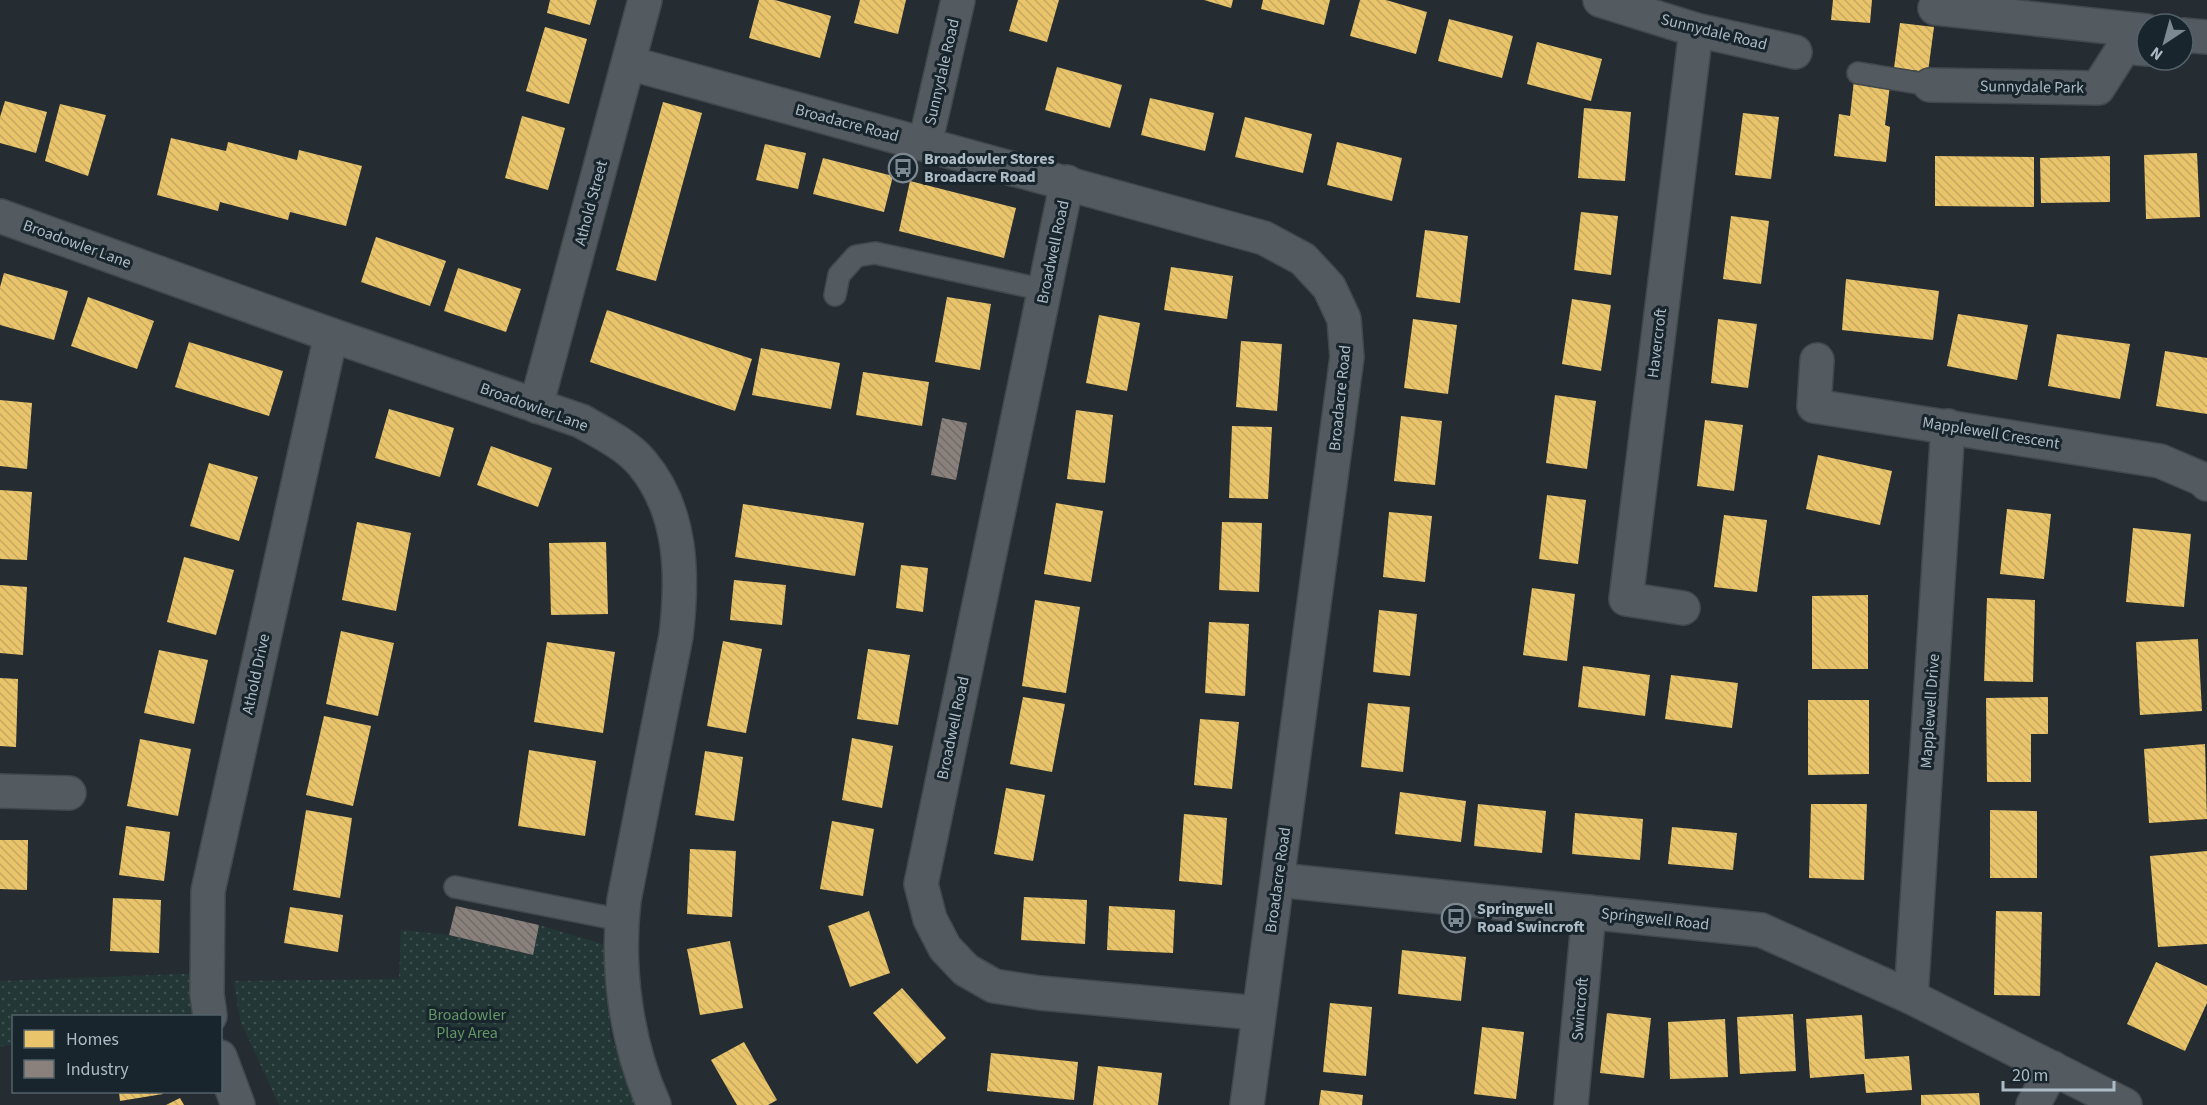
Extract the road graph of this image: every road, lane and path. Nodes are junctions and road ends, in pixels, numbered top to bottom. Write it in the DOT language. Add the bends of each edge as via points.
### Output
graph roads {
  1 [pos="645,0"];
  2 [pos="958,0"];
  3 [pos="1600,0"];
  4 [pos="1935,8"];
  5 [pos="1696,30"];
  6 [pos="2135,30"];
  7 [pos="2135,48"];
  8 [pos="1795,52"];
  9 [pos="629,63"];
  10 [pos="1858,73"];
  11 [pos="1930,85"];
  12 [pos="925,144"];
  13 [pos="1067,182"];
  14 [pos="0,216"];
  15 [pos="1045,290"];
  16 [pos="836,296"];
  17 [pos="331,335"];
  18 [pos="1817,360"];
  19 [pos="537,406"];
  20 [pos="1948,426"];
  21 [pos="2207,484"];
  22 [pos="1683,608"];
  23 [pos="0,791"];
  24 [pos="69,793"];
  25 [pos="1278,880"];
  26 [pos="455,887"];
  27 [pos="1590,912"];
  28 [pos="621,920"];
  29 [pos="1911,997"];
  30 [pos="1258,1013"];
  31 [pos="210,1015"];
  32 [pos="222,1062"];
  33 [pos="2053,1068"];
  34 [pos="238,1105"];
  35 [pos="654,1105"];
  36 [pos="1247,1105"];
  37 [pos="1571,1105"];
  38 [pos="2033,1105"];
  39 [pos="2125,1105"];
  1 -- 9 [label="street, Athold Street"];
  2 -- 12 [label="street, Sunnydale Road"];
  3 -- 5 [label="street, Sunnydale Road"];
  4 -- 6 [label="street"];
  5 -- 8 [label="street, Sunnydale Road"];
  5 -- 22 [label="street, Havercroft" via="1626,599"];
  7 -- 11 [label="street, Sunnydale Park" via="2124,47 2098,88"];
  9 -- 12 [label="street, Broadacre Road"];
  9 -- 19 [label="street, Athold Street"];
  10 -- 11 [label="lane"];
  12 -- 13 [label="street, Broadacre Road"];
  13 -- 15 [label="street, Broadwell Road"];
  13 -- 25 [label="street, Broadacre Road" via="1264,238 1303,259 1329,287 1344,319 1347,357"];
  14 -- 17 [label="street, Broadowler Lane"];
  15 -- 16 [label="lane" via="875,253 856,255 839,275"];
  15 -- 30 [label="street, Broadwell Road" via="921,884 930,919 945,948 959,963 994,986"];
  17 -- 19 [label="street, Broadowler Lane"];
  17 -- 31 [label="street, Athold Drive" via="208,891"];
  18 -- 20 [label="street, Mapplewell Crescent" via="1814,406"];
  19 -- 28 [label="street, Broadowler Lane" via="581,421 641,462 661,493 674,525 681,595 676,636"];
  20 -- 21 [label="street, Mapplewell Crescent" via="2160,461"];
  20 -- 29 [label="street, Mapplewell Drive"];
  23 -- 24 [label="street"];
  25 -- 27 [label="street, Springwell Road"];
  25 -- 30 [label="street, Broadacre Road"];
  26 -- 28 [label="lane"];
  27 -- 29 [label="street, Springwell Road" via="1761,930"];
  27 -- 37 [label="street, Swincroft"];
  28 -- 35 [label="street, Broadowler Lane" via="622,981 630,1027"];
  29 -- 33 [label="street"];
  30 -- 36 [label="street, Broadacre Road"];
  32 -- 34 [label="street"];
  33 -- 38 [label="street"];
  33 -- 39 [label="street"];
}
